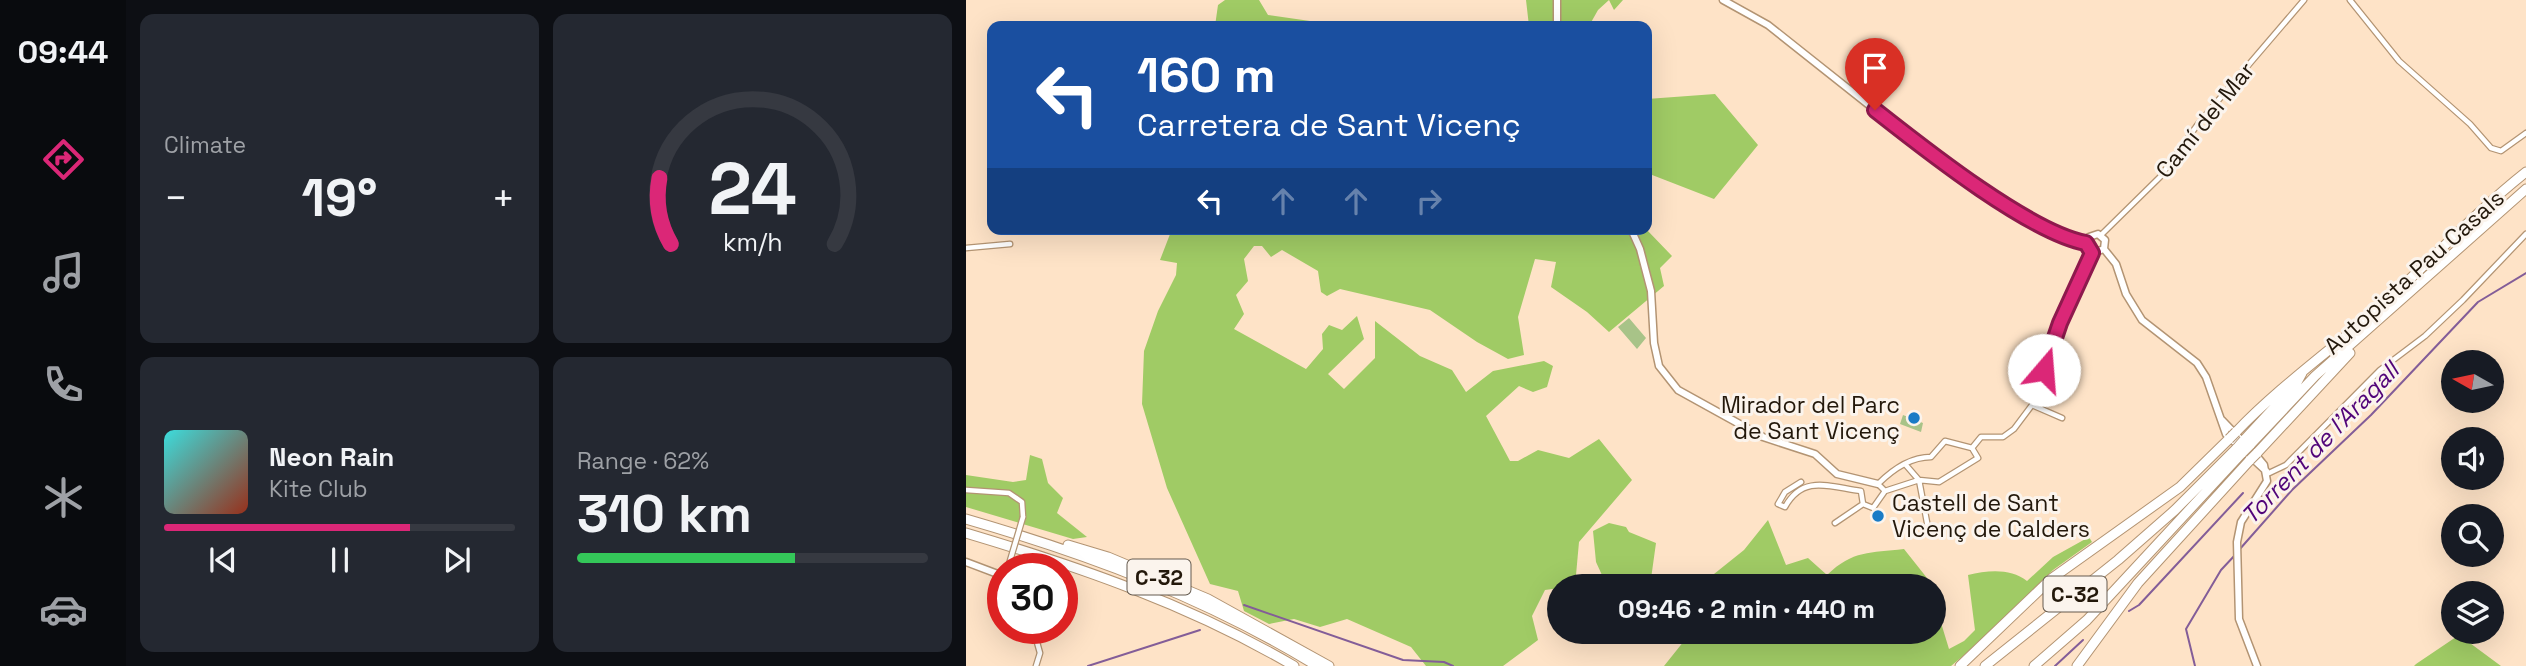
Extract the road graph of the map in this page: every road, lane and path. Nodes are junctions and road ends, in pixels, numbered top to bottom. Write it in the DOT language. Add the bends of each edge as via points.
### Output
graph roads {
  1 [pos="1557,0"];
  2 [pos="1723,0"];
  3 [pos="2304,0"];
  4 [pos="2350,0"];
  5 [pos="1557,21"];
  6 [pos="2526,133"];
  7 [pos="2526,172"];
  8 [pos="2526,189"];
  9 [pos="2526,234"];
  10 [pos="1634,235"];
  11 [pos="2101,235"];
  12 [pos="2086,243"];
  13 [pos="1010,244"];
  14 [pos="966,248"];
  15 [pos="2104,249"];
  16 [pos="2092,253"];
  17 [pos="2303,371"];
  18 [pos="2032,405"];
  19 [pos="2062,418"];
  20 [pos="1972,448"];
  21 [pos="2247,450"];
  22 [pos="1905,464"];
  23 [pos="2267,472"];
  24 [pos="1919,480"];
  25 [pos="1801,482"];
  26 [pos="1878,484"];
  27 [pos="966,490"];
  28 [pos="1885,491"];
  29 [pos="1863,504"];
  30 [pos="966,519"];
  31 [pos="1835,523"];
  32 [pos="966,533"];
  33 [pos="1929,533"];
  34 [pos="1031,539"];
  35 [pos="1012,553"];
  36 [pos="966,562"];
  37 [pos="987,570"];
  38 [pos="1224,628"];
  39 [pos="1037,644"];
  40 [pos="1037,666"];
  41 [pos="1281,666"];
  42 [pos="1294,666"];
  43 [pos="1317,666"];
  44 [pos="1329,666"];
  45 [pos="1960,666"];
  46 [pos="1984,666"];
  47 [pos="2034,666"];
  48 [pos="2077,666"];
  49 [pos="2257,666"];
  1 -- 5 [label="street"];
  2 -- 12 [label="street" via="1768,25 1918,144 1994,196 2060,236"];
  3 -- 11 [label="street, Camí del Mar" via="2198,124 2160,177"];
  4 -- 6 [label="street" via="2399,61 2491,148 2501,151"];
  7 -- 17 [label="highway, Autopista Pau Casals / C-32" via="2379,308"];
  8 -- 21 [label="highway, Autopista Pau Casals / C-32" via="2315,376"];
  9 -- 23 [label="street" via="2425,336 2371,378 2286,465"];
  10 -- 26 [label="street" via="1651,291 1659,366 1678,390 1763,437 1815,454 1837,474"];
  11 -- 12 [label="street" via="2091,235"];
  11 -- 15 [label="street"];
  12 -- 16 [label="street"];
  13 -- 14 [label="street"];
  15 -- 16 [label="street"];
  15 -- 23 [label="street" via="2116,264 2126,295 2142,320 2197,363 2226,434"];
  16 -- 18 [label="street" via="2053,342"];
  17 -- 21 [label="highway, C-32"];
  17 -- 45 [label="highway, C-32" via="2180,487 2051,579"];
  18 -- 19 [label="street"];
  18 -- 20 [label="street" via="2003,437 1981,437"];
  20 -- 22 [label="street" via="1945,441 1931,457"];
  20 -- 24 [label="street" via="1978,458 1939,482"];
  21 -- 46 [label="highway, C-32"];
  21 -- 47 [label="highway, C-32" via="2087,620"];
  21 -- 48 [label="highway, C-32"];
  22 -- 24 [label="street"];
  22 -- 26 [label="street"];
  23 -- 49 [label="street" via="2263,489 2237,534 2239,619"];
  24 -- 28 [label="street"];
  24 -- 33 [label="street"];
  25 -- 29 [label="street" via="1785,492 1778,504 1785,507 1801,487 1819,485 1861,491"];
  26 -- 28 [label="street"];
  27 -- 35 [label="street, bridge" via="1012,494 1021,502 1023,517"];
  28 -- 29 [label="street" via="1873,508"];
  29 -- 31 [label="street"];
  30 -- 34 [label="highway"];
  32 -- 38 [label="highway" via="1104,576"];
  34 -- 43 [label="highway" via="1178,592"];
  34 -- 44 [label="highway, C-32" via="1078,547 1181,586"];
  36 -- 37 [label="street"];
  38 -- 41 [label="highway"];
  38 -- 42 [label="highway"];
  39 -- 40 [label="street"];
}
